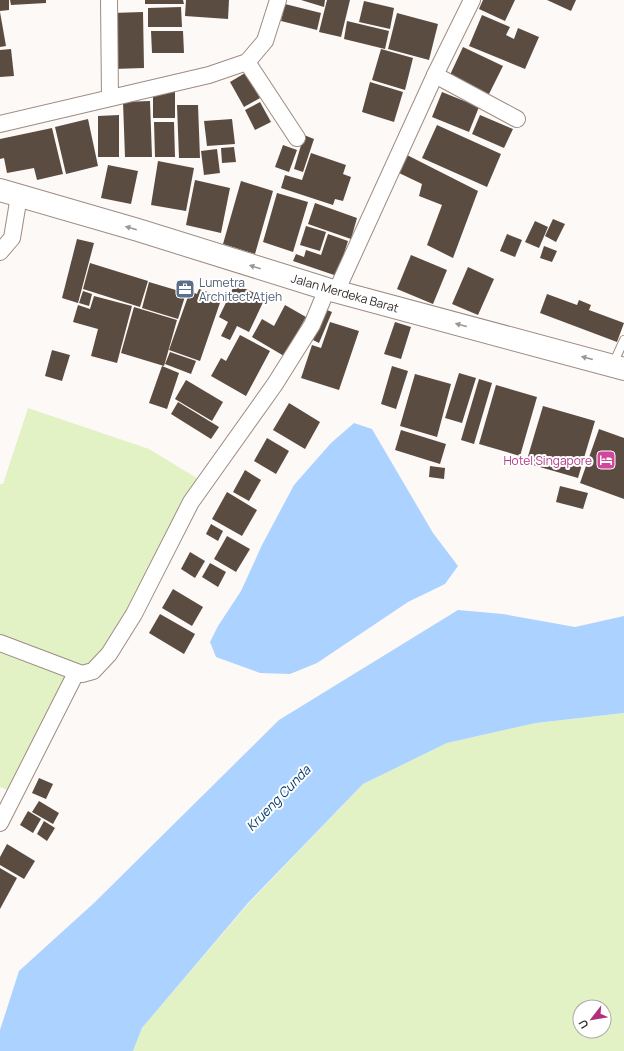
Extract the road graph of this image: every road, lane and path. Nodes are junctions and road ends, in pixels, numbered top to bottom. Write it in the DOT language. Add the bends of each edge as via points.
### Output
graph roads {
  1 [pos="108,0"];
  2 [pos="278,0"];
  3 [pos="472,0"];
  4 [pos="247,62"];
  5 [pos="435,75"];
  6 [pos="110,97"];
  7 [pos="517,119"];
  8 [pos="0,124"];
  9 [pos="297,138"];
  10 [pos="10,193"];
  11 [pos="0,252"];
  12 [pos="331,290"];
  13 [pos="624,340"];
  14 [pos="618,367"];
  15 [pos="0,643"];
  16 [pos="76,673"];
  17 [pos="0,823"];
  1 -- 6 [label="street"];
  2 -- 4 [label="street" via="265,41"];
  3 -- 5 [label="street"];
  4 -- 6 [label="street" via="209,74"];
  4 -- 9 [label="street"];
  5 -- 7 [label="street"];
  5 -- 12 [label="street"];
  6 -- 8 [label="street"];
  10 -- 11 [label="street" via="12,238"];
  12 -- 10 [label="main road, Jalan Merdeka Barat, one-way"];
  14 -- 12 [label="main road, Jalan Merdeka Barat, one-way"];
  12 -- 16 [label="street" via="275,384 191,502 134,614 109,654 94,671"];
  13 -- 14 [label="lane"];
  15 -- 16 [label="street"];
  16 -- 17 [label="street"];
}
